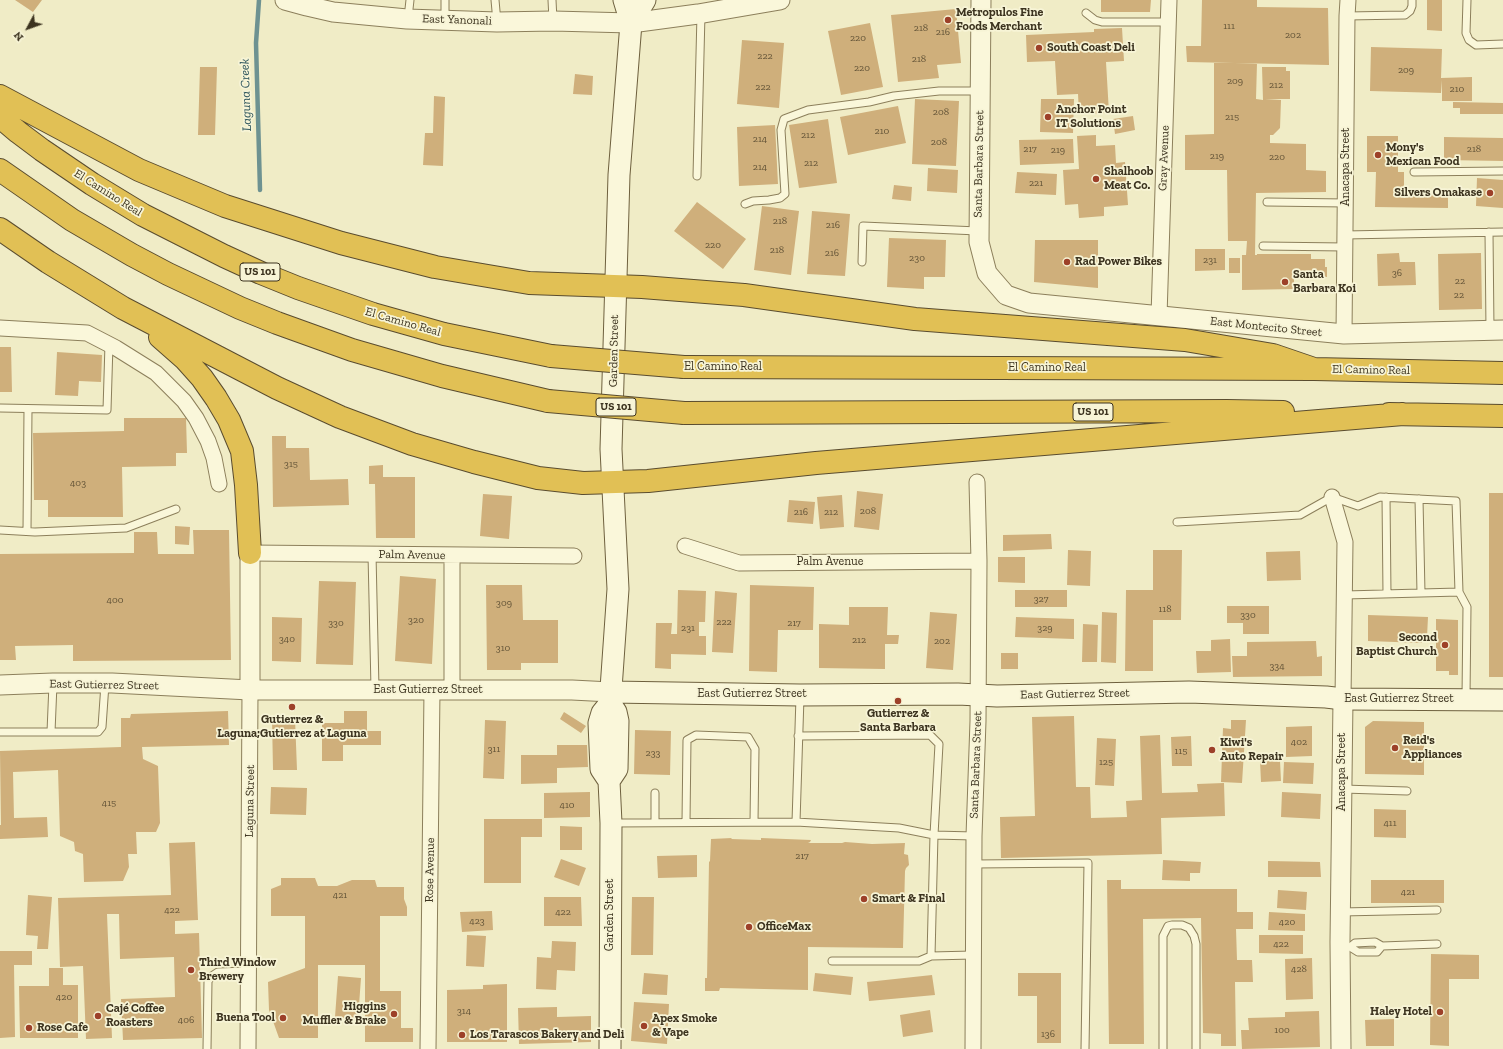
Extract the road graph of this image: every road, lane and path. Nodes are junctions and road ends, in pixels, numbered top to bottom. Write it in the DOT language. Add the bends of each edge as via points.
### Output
graph roads {
  1 [pos="285,0"];
  2 [pos="410,0"];
  3 [pos="445,0"];
  4 [pos="495,0"];
  5 [pos="552,0"];
  6 [pos="624,0"];
  7 [pos="645,0"];
  8 [pos="780,0"];
  9 [pos="981,0"];
  10 [pos="1169,0"];
  11 [pos="1348,0"];
  12 [pos="1412,0"];
  13 [pos="1467,0"];
  14 [pos="1086,13"];
  15 [pos="701,14"];
  16 [pos="1347,16"];
  17 [pos="408,19"];
  18 [pos="444,19"];
  19 [pos="553,21"];
  20 [pos="496,22"];
  21 [pos="1168,22"];
  22 [pos="631,23"];
  23 [pos="1503,44"];
  24 [pos="980,91"];
  25 [pos="0,96"];
  26 [pos="0,117"];
  27 [pos="0,170"];
  28 [pos="1503,171"];
  29 [pos="1414,172"];
  30 [pos="698,176"];
  31 [pos="1267,202"];
  32 [pos="1346,203"];
  33 [pos="745,204"];
  34 [pos="0,229"];
  35 [pos="979,231"];
  36 [pos="1489,232"];
  37 [pos="1503,232"];
  38 [pos="1345,241"];
  39 [pos="1263,246"];
  40 [pos="862,262"];
  41 [pos="615,286"];
  42 [pos="1029,303"];
  43 [pos="123,308"];
  44 [pos="1160,316"];
  45 [pos="0,328"];
  46 [pos="1497,330"];
  47 [pos="1344,334"];
  48 [pos="109,344"];
  49 [pos="1314,369"];
  50 [pos="1503,373"];
  51 [pos="0,408"];
  52 [pos="28,409"];
  53 [pos="1403,414"];
  54 [pos="1503,416"];
  55 [pos="612,482"];
  56 [pos="977,482"];
  57 [pos="219,484"];
  58 [pos="1332,497"];
  59 [pos="1386,497"];
  60 [pos="1419,499"];
  61 [pos="176,509"];
  62 [pos="1177,522"];
  63 [pos="0,530"];
  64 [pos="27,531"];
  65 [pos="685,546"];
  66 [pos="250,553"];
  67 [pos="372,554"];
  68 [pos="452,555"];
  69 [pos="574,556"];
  70 [pos="979,561"];
  71 [pos="1459,592"];
  72 [pos="1421,593"];
  73 [pos="1387,594"];
  74 [pos="1344,595"];
  75 [pos="53,683"];
  76 [pos="105,684"];
  77 [pos="0,685"];
  78 [pos="250,690"];
  79 [pos="375,690"];
  80 [pos="432,690"];
  81 [pos="452,690"];
  82 [pos="800,695"];
  83 [pos="978,696"];
  84 [pos="611,698"];
  85 [pos="1343,699"];
  86 [pos="1466,700"];
  87 [pos="1503,700"];
  88 [pos="0,732"];
  89 [pos="51,732"];
  90 [pos="798,736"];
  91 [pos="1342,789"];
  92 [pos="1407,791"];
  93 [pos="655,793"];
  94 [pos="655,822"];
  95 [pos="686,822"];
  96 [pos="754,822"];
  97 [pos="796,822"];
  98 [pos="611,823"];
  99 [pos="934,835"];
  100 [pos="974,836"];
  101 [pos="974,864"];
  102 [pos="1437,910"];
  103 [pos="1341,912"];
  104 [pos="1437,944"];
  105 [pos="1345,947"];
  106 [pos="974,955"];
  107 [pos="930,956"];
  108 [pos="832,961"];
  109 [pos="248,971"];
  110 [pos="207,1049"];
  111 [pos="248,1049"];
  112 [pos="428,1049"];
  113 [pos="610,1049"];
  114 [pos="973,1049"];
  115 [pos="1085,1049"];
  116 [pos="1163,1049"];
  117 [pos="1196,1049"];
  118 [pos="1341,1049"];
  1 -- 17 [label="street, East Yanonali" via="333,12"];
  2 -- 17 [label="lane"];
  3 -- 18 [label="lane"];
  4 -- 20 [label="lane"];
  5 -- 19 [label="lane"];
  6 -- 22 [label="main road, Garden Street"];
  7 -- 22 [label="main road, Garden Street"];
  8 -- 15 [label="street, East Yanonali"];
  9 -- 24 [label="street, Santa Barbara Street"];
  10 -- 21 [label="street, Gray Avenue"];
  11 -- 16 [label="street, Anacapa Street"];
  12 -- 16 [label="lane" via="1410,12 1405,15"];
  13 -- 23 [label="lane" via="1466,33 1469,40 1476,45"];
  14 -- 21 [label="lane" via="1102,22"];
  15 -- 22 [label="street, East Yanonali"];
  15 -- 30 [label="lane"];
  16 -- 32 [label="street, Anacapa Street"];
  17 -- 18 [label="street, East Yanonali"];
  18 -- 20 [label="street, East Yanonali"];
  19 -- 20 [label="street, East Yanonali"];
  19 -- 22 [label="street, East Yanonali"];
  21 -- 44 [label="street, Gray Avenue"];
  22 -- 41 [label="main road, Garden Street" via="619,175"];
  24 -- 33 [label="lane" via="939,91 894,96 808,110 784,119 781,130 786,194 780,198"];
  24 -- 35 [label="street, Santa Barbara Street"];
  25 -- 41 [label="highway" via="140,170 225,206 341,243 482,276 529,283"];
  26 -- 49 [label="highway, El Camino Real / US 101, bridge" via="42,150 143,215 261,273 373,314 444,334 551,356 684,367"];
  27 -- 53 [label="highway, US 101, bridge" via="72,220 132,255 175,278 277,324 352,350 442,376 548,401 684,413 1227,411"];
  28 -- 29 [label="lane"];
  31 -- 32 [label="lane"];
  32 -- 38 [label="street, Anacapa Street"];
  34 -- 43 [label="highway"];
  35 -- 40 [label="lane" via="863,226"];
  35 -- 42 [label="street, Santa Barbara Street" via="979,242 988,273 1006,295"];
  36 -- 37 [label="lane"];
  36 -- 38 [label="lane"];
  36 -- 46 [label="lane"];
  38 -- 39 [label="lane"];
  38 -- 47 [label="street, Anacapa Street"];
  41 -- 49 [label="highway" via="744,295 916,319 1184,340 1273,355"];
  41 -- 55 [label="main road, Garden Street"];
  42 -- 44 [label="street, East Montecito Street"];
  43 -- 55 [label="highway" via="277,388 340,417 412,444 538,478 583,483"];
  43 -- 66 [label="highway" via="185,359 205,383 229,420 242,451"];
  44 -- 47 [label="street, East Montecito Street"];
  45 -- 48 [label="street" via="87,333"];
  46 -- 47 [label="street, East Montecito Street"];
  48 -- 52 [label="lane" via="106,410"];
  48 -- 57 [label="street" via="156,373 184,401 208,441"];
  49 -- 50 [label="highway, El Camino Real / US 101"];
  51 -- 52 [label="lane"];
  52 -- 64 [label="lane"];
  53 -- 54 [label="highway, US 101"];
  53 -- 55 [label="highway" via="816,463 648,481"];
  55 -- 84 [label="main road, Garden Street" via="618,589"];
  56 -- 70 [label="street, Santa Barbara Street"];
  58 -- 59 [label="lane" via="1358,506"];
  58 -- 62 [label="lane" via="1300,515"];
  58 -- 74 [label="street, Anacapa Street" via="1345,542"];
  59 -- 60 [label="lane"];
  59 -- 73 [label="lane"];
  60 -- 71 [label="lane" via="1456,501"];
  60 -- 72 [label="lane"];
  61 -- 64 [label="lane" via="126,528"];
  63 -- 64 [label="lane"];
  65 -- 70 [label="street, Palm Avenue" via="739,563"];
  66 -- 67 [label="street, Palm Avenue"];
  66 -- 78 [label="street, Laguna Street"];
  67 -- 68 [label="street, Palm Avenue"];
  67 -- 79 [label="lane"];
  68 -- 69 [label="street, Palm Avenue"];
  68 -- 81 [label="street"];
  70 -- 83 [label="street, Santa Barbara Street"];
  71 -- 72 [label="lane"];
  71 -- 86 [label="lane" via="1466,607"];
  72 -- 73 [label="lane"];
  73 -- 74 [label="lane"];
  74 -- 85 [label="street, Anacapa Street"];
  75 -- 76 [label="street, East Gutierrez Street"];
  75 -- 77 [label="street, East Gutierrez Street"];
  75 -- 89 [label="lane"];
  76 -- 78 [label="street, East Gutierrez Street"];
  76 -- 89 [label="lane" via="102,727 98,732"];
  78 -- 79 [label="street, East Gutierrez Street"];
  78 -- 109 [label="street, Laguna Street"];
  79 -- 80 [label="street, East Gutierrez Street"];
  80 -- 81 [label="street, East Gutierrez Street"];
  80 -- 112 [label="street, Rose Avenue"];
  81 -- 84 [label="street, East Gutierrez Street" via="572,690"];
  82 -- 83 [label="main road, East Gutierrez Street"];
  82 -- 84 [label="main road, East Gutierrez Street"];
  82 -- 90 [label="lane"];
  83 -- 85 [label="main road, East Gutierrez Street" via="1189,692"];
  83 -- 100 [label="street, Santa Barbara Street"];
  84 -- 98 [label="main road, Garden Street" via="618,721 617,769 609,781"];
  85 -- 86 [label="main road, East Gutierrez Street"];
  85 -- 91 [label="street, Anacapa Street"];
  86 -- 87 [label="main road, East Gutierrez Street"];
  88 -- 89 [label="lane"];
  90 -- 97 [label="lane"];
  90 -- 99 [label="lane" via="930,735 939,744"];
  91 -- 92 [label="lane"];
  91 -- 103 [label="street, Anacapa Street"];
  93 -- 94 [label="lane"];
  94 -- 95 [label="lane"];
  94 -- 98 [label="lane"];
  95 -- 96 [label="lane"];
  95 -- 96 [label="lane" via="687,740 696,735 748,737 755,749"];
  96 -- 97 [label="lane"];
  97 -- 99 [label="lane" via="899,828"];
  98 -- 113 [label="main road, Garden Street"];
  99 -- 100 [label="lane"];
  99 -- 107 [label="lane"];
  100 -- 101 [label="street, Santa Barbara Street"];
  101 -- 106 [label="street, Santa Barbara Street"];
  101 -- 115 [label="lane" via="1088,863"];
  102 -- 103 [label="lane"];
  103 -- 105 [label="street, Anacapa Street"];
  104 -- 105 [label="lane" via="1382,946 1377,952 1358,952"];
  105 -- 118 [label="street, Anacapa Street"];
  106 -- 107 [label="lane"];
  106 -- 114 [label="street, Santa Barbara Street"];
  107 -- 108 [label="lane" via="919,961"];
  109 -- 110 [label="lane" via="218,972 208,981"];
  109 -- 111 [label="street, Laguna Street"];
  116 -- 117 [label="lane" via="1163,936 1168,926 1178,925 1188,928 1196,944"];
}
